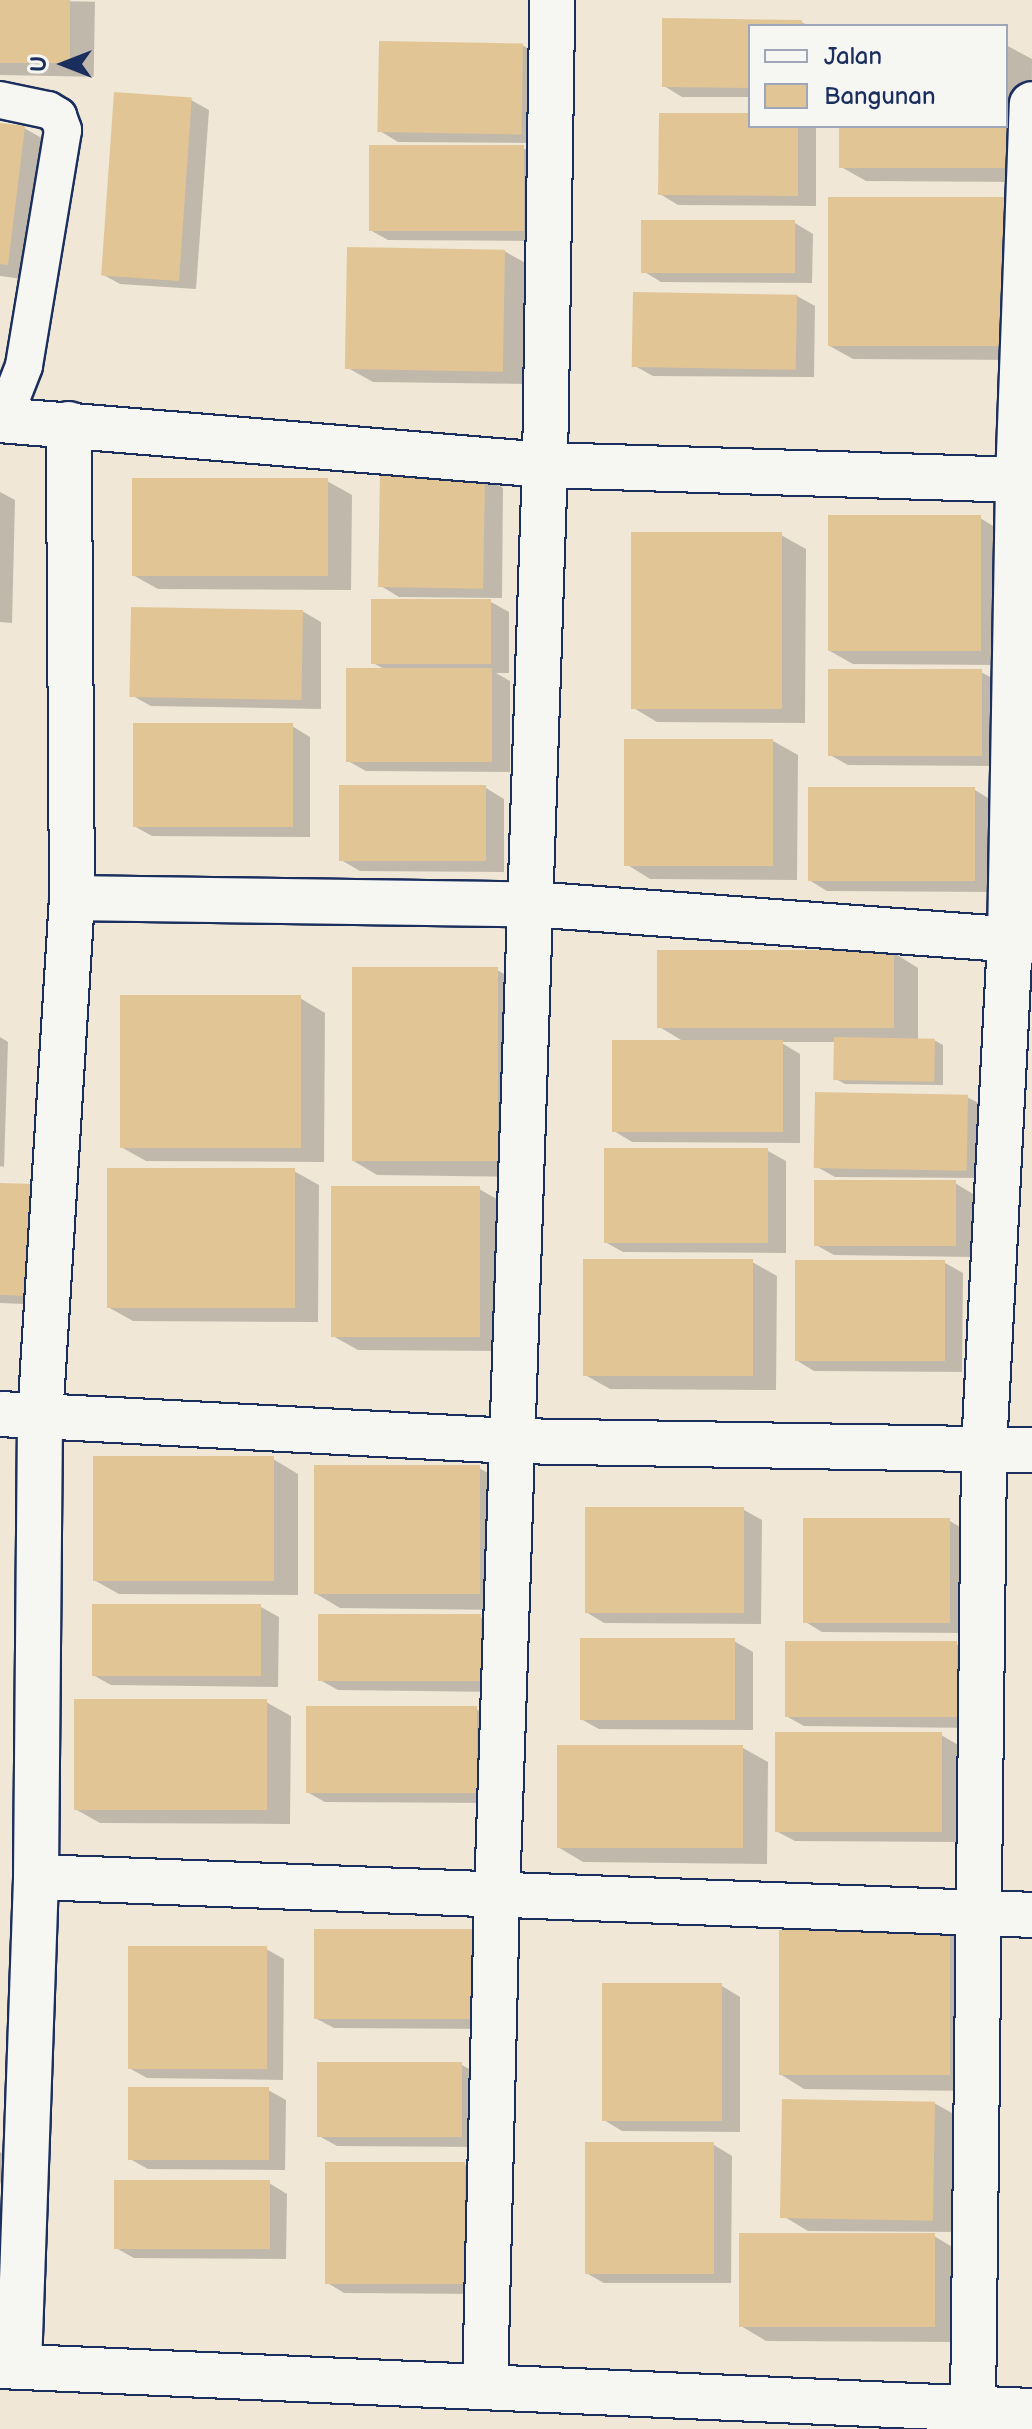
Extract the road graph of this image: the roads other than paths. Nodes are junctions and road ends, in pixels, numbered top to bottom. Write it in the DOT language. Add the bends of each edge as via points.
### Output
graph roads {
  1 [pos="552,0"];
  2 [pos="0,100"];
  3 [pos="1032,104"];
  4 [pos="2,420"];
  5 [pos="69,424"];
  6 [pos="545,465"];
  7 [pos="1025,480"];
  8 [pos="72,898"];
  9 [pos="530,904"];
  10 [pos="1021,941"];
  11 [pos="20,1416"];
  12 [pos="511,1441"];
  13 [pos="984,1449"];
  14 [pos="1032,1450"];
  15 [pos="36,1877"];
  16 [pos="497,1895"];
  17 [pos="979,1915"];
  18 [pos="1032,1915"];
  19 [pos="9,2366"];
  20 [pos="485,2387"];
  21 [pos="973,2410"];
  22 [pos="1032,2411"];
  1 -- 6 [label="street"];
  2 -- 4 [label="lane" via="48,110 58,116 63,130 24,366"];
  3 -- 7 [label="street"];
  4 -- 5 [label="street"];
  5 -- 6 [label="street"];
  5 -- 8 [label="street"];
  6 -- 7 [label="street"];
  6 -- 9 [label="street"];
  7 -- 10 [label="street"];
  8 -- 9 [label="street"];
  8 -- 11 [label="street"];
  9 -- 10 [label="street"];
  9 -- 12 [label="street"];
  10 -- 13 [label="street"];
  11 -- 12 [label="street"];
  11 -- 15 [label="street"];
  12 -- 13 [label="street"];
  12 -- 16 [label="street"];
  13 -- 14 [label="street"];
  13 -- 17 [label="street"];
  15 -- 16 [label="street"];
  15 -- 19 [label="street"];
  16 -- 17 [label="street"];
  16 -- 20 [label="street"];
  17 -- 18 [label="street"];
  17 -- 21 [label="street"];
  19 -- 20 [label="street"];
  20 -- 21 [label="street"];
  21 -- 22 [label="street"];
}
